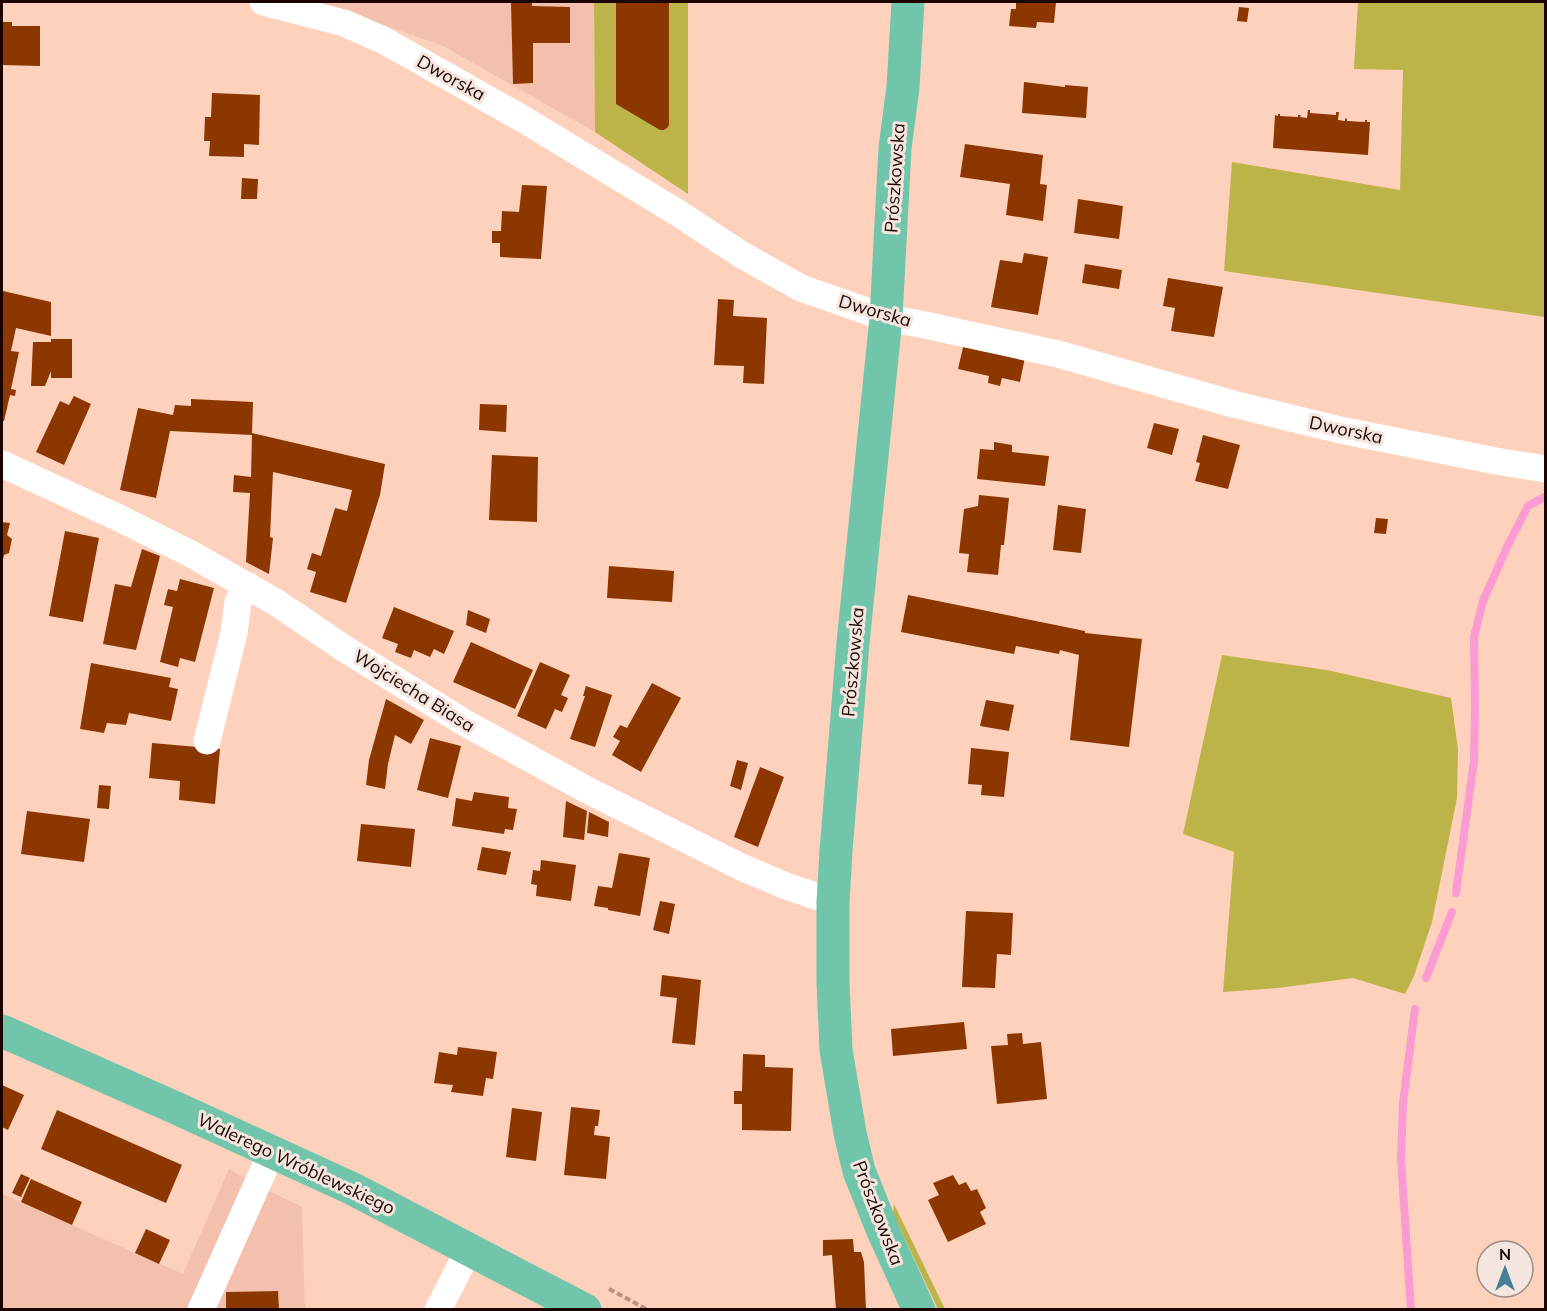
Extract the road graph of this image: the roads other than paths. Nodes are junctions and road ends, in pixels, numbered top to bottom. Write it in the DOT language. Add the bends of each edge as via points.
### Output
graph roads {
  1 [pos="263,2"];
  2 [pos="908,2"];
  3 [pos="295,5"];
  4 [pos="886,318"];
  5 [pos="2,464"];
  6 [pos="1545,469"];
  7 [pos="247,585"];
  8 [pos="207,741"];
  9 [pos="833,902"];
  10 [pos="2,1031"];
  11 [pos="272,1151"];
  12 [pos="469,1249"];
  13 [pos="201,1310"];
  14 [pos="438,1310"];
  15 [pos="585,1310"];
  16 [pos="919,1310"];
  1 -- 3 [label="street, Dworska"];
  2 -- 4 [label="main road, Prószkowska"];
  3 -- 4 [label="street, Dworska" via="383,39 801,288"];
  4 -- 6 [label="street, Dworska" via="1058,354 1340,430"];
  4 -- 9 [label="main road, Prószkowska"];
  5 -- 7 [label="street, Wojciecha Biasa" via="129,523"];
  7 -- 8 [label="street" via="238,602"];
  7 -- 9 [label="street, Wojciecha Biasa" via="521,755 741,867"];
  9 -- 16 [label="main road, Prószkowska" via="836,1050 850,1133 859,1171"];
  10 -- 11 [label="main road, Walerego Wróblewskiego"];
  11 -- 12 [label="main road, Walerego Wróblewskiego"];
  11 -- 13 [label="street"];
  12 -- 14 [label="street"];
  12 -- 15 [label="main road, Walerego Wróblewskiego"];
}
